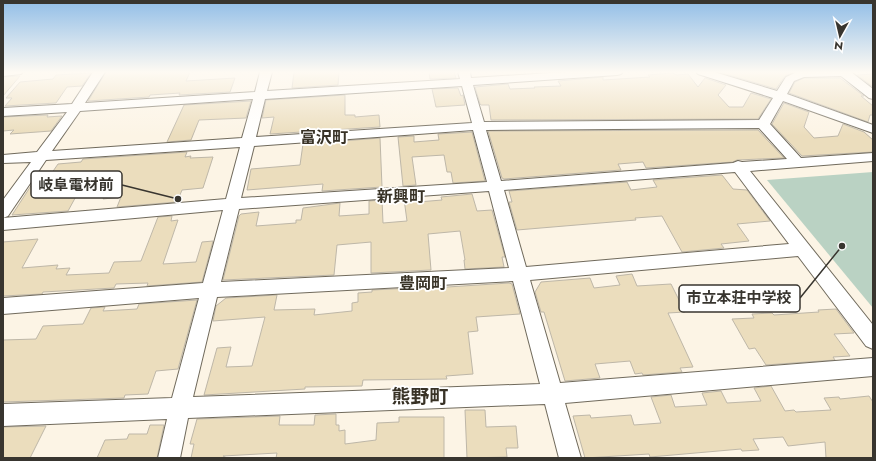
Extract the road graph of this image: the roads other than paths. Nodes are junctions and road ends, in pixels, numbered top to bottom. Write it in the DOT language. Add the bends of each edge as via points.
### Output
graph roads {
  1 [pos="85,94"];
  2 [pos="277,94"];
  3 [pos="470,94"];
  4 [pos="772,94"];
  5 [pos="260,95"];
  6 [pos="780,96"];
  7 [pos="76,108"];
  8 [pos="3,112"];
  9 [pos="763,124"];
  10 [pos="479,126"];
  11 [pos="873,129"];
  12 [pos="250,142"];
  13 [pos="41,156"];
  14 [pos="873,157"];
  15 [pos="3,159"];
  16 [pos="797,162"];
  17 [pos="738,166"];
  18 [pos="495,186"];
  19 [pos="232,204"];
  20 [pos="3,212"];
  21 [pos="3,224"];
  22 [pos="802,249"];
  23 [pos="520,274"];
  24 [pos="211,290"];
  25 [pos="3,306"];
  26 [pos="873,340"];
  27 [pos="873,366"];
  28 [pos="554,394"];
  29 [pos="180,407"];
  30 [pos="3,415"];
  31 [pos="169,458"];
  32 [pos="570,458"];
  1 -- 7 [label="street"];
  2 -- 5 [label="street"];
  3 -- 10 [label="street"];
  4 -- 6 [label="street"];
  5 -- 7 [label="street"];
  5 -- 12 [label="street"];
  6 -- 9 [label="street"];
  6 -- 11 [label="street"];
  7 -- 8 [label="street"];
  7 -- 13 [label="street"];
  9 -- 10 [label="street"];
  9 -- 16 [label="street"];
  10 -- 12 [label="street"];
  10 -- 18 [label="street"];
  12 -- 13 [label="street"];
  12 -- 19 [label="street"];
  13 -- 15 [label="street"];
  13 -- 20 [label="street"];
  14 -- 16 [label="street"];
  16 -- 17 [label="street"];
  17 -- 18 [label="street"];
  17 -- 22 [label="street"];
  18 -- 19 [label="street"];
  18 -- 23 [label="street"];
  19 -- 21 [label="street"];
  19 -- 24 [label="street"];
  22 -- 23 [label="street"];
  22 -- 26 [label="street"];
  23 -- 24 [label="street"];
  23 -- 28 [label="street"];
  24 -- 25 [label="street"];
  24 -- 29 [label="street"];
  27 -- 28 [label="street"];
  28 -- 29 [label="street"];
  28 -- 32 [label="street"];
  29 -- 30 [label="street"];
  29 -- 31 [label="street"];
}
